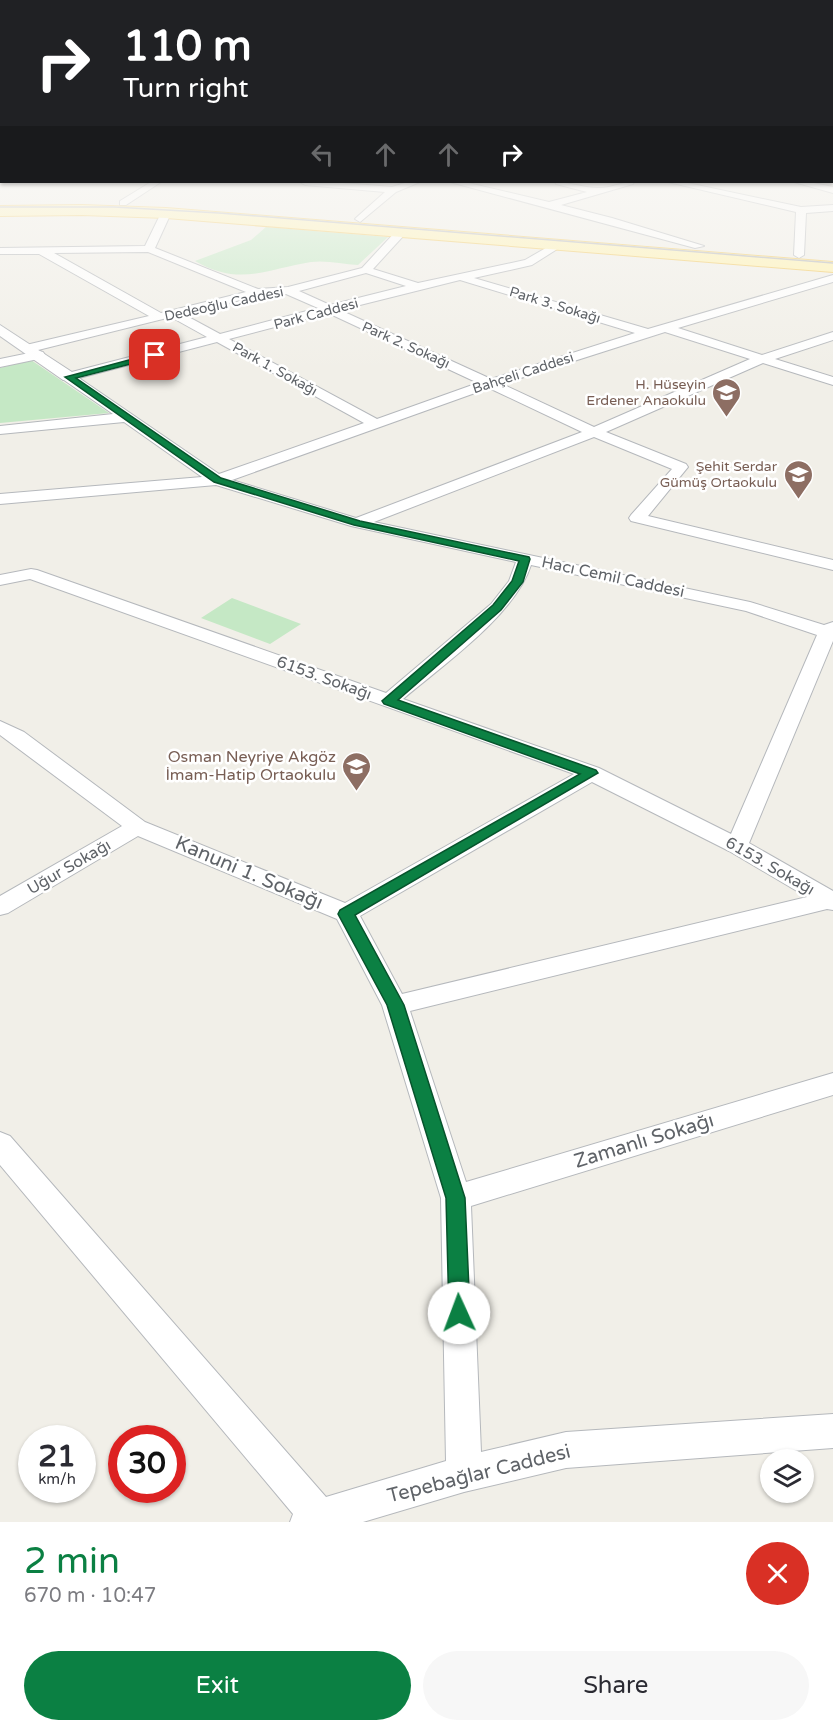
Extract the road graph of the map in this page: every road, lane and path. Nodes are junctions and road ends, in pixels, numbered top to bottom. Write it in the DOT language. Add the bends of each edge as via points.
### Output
graph roads {
  1 [pos="158,229"];
  2 [pos="376,229"];
  3 [pos="486,229"];
  4 [pos="637,229"];
  5 [pos="800,229"];
  6 [pos="402,231"];
  7 [pos="558,244"];
  8 [pos="699,246"];
  9 [pos="149,249"];
  10 [pos="41,250"];
  11 [pos="0,251"];
  12 [pos="799,255"];
  13 [pos="833,257"];
  14 [pos="759,260"];
  15 [pos="833,267"];
  16 [pos="366,270"];
  17 [pos="463,277"];
  18 [pos="833,278"];
  19 [pos="418,286"];
  20 [pos="798,289"];
  21 [pos="288,290"];
  22 [pos="257,293"];
  23 [pos="330,311"];
  24 [pos="174,314"];
  25 [pos="160,317"];
  26 [pos="665,328"];
  27 [pos="0,329"];
  28 [pos="647,333"];
  29 [pos="833,336"];
  30 [pos="220,339"];
  31 [pos="34,352"];
  32 [pos="760,359"];
  33 [pos="0,363"];
  34 [pos="69,377"];
  35 [pos="833,381"];
  36 [pos="492,383"];
  37 [pos="127,417"];
  38 [pos="376,424"];
  39 [pos="0,430"];
  40 [pos="594,432"];
  41 [pos="218,480"];
  42 [pos="0,499"];
  43 [pos="357,523"];
  44 [pos="525,559"];
  45 [pos="833,565"];
  46 [pos="0,580"];
  47 [pos="831,631"];
  48 [pos="389,701"];
  49 [pos="0,727"];
  50 [pos="591,773"];
  51 [pos="137,827"];
  52 [pos="737,846"];
  53 [pos="831,901"];
  54 [pos="0,907"];
  55 [pos="346,914"];
  56 [pos="395,1005"];
  57 [pos="833,1084"];
  58 [pos="0,1143"];
  59 [pos="456,1198"];
  60 [pos="833,1431"];
  61 [pos="465,1474"];
  62 [pos="313,1519"];
  1 -- 9 [label="street"];
  2 -- 6 [label="main road"];
  3 -- 8 [label="main road"];
  4 -- 8 [label="street"];
  5 -- 12 [label="street"];
  6 -- 7 [label="main road"];
  6 -- 16 [label="street"];
  7 -- 14 [label="main road"];
  7 -- 17 [label="street, Park Caddesi" via="528,263"];
  8 -- 12 [label="main road"];
  9 -- 10 [label="street"];
  9 -- 22 [label="street"];
  10 -- 11 [label="street"];
  10 -- 25 [label="street"];
  12 -- 13 [label="main road"];
  14 -- 15 [label="main road"];
  14 -- 20 [label="main road" via="790,273"];
  16 -- 19 [label="street"];
  16 -- 21 [label="street, Dedeoğlu Caddesi"];
  17 -- 19 [label="street, Park Caddesi"];
  17 -- 28 [label="street, Park 3. Sokağı"];
  18 -- 20 [label="street, Bahçeli Caddesi"];
  19 -- 23 [label="street, Park Caddesi"];
  20 -- 26 [label="street, Bahçeli Caddesi"];
  21 -- 22 [label="street, Dedeoğlu Caddesi"];
  21 -- 23 [label="street, Park 2. Sokağı"];
  22 -- 24 [label="street, Dedeoğlu Caddesi"];
  23 -- 30 [label="street, Park Caddesi"];
  23 -- 36 [label="street, Park 2. Sokağı"];
  24 -- 25 [label="street, Dedeoğlu Caddesi"];
  24 -- 30 [label="street, Park 1. Sokağı"];
  25 -- 31 [label="street, Dedeoğlu Caddesi"];
  26 -- 28 [label="street, Bahçeli Caddesi"];
  26 -- 32 [label="street"];
  27 -- 31 [label="street"];
  28 -- 36 [label="street, Bahçeli Caddesi"];
  29 -- 32 [label="street"];
  30 -- 34 [label="street, Park Caddesi"];
  30 -- 38 [label="street, Park 1. Sokağı"];
  31 -- 33 [label="street, Dedeoğlu Caddesi"];
  31 -- 34 [label="street"];
  32 -- 35 [label="street"];
  32 -- 40 [label="street"];
  34 -- 37 [label="street"];
  36 -- 38 [label="street, Bahçeli Caddesi"];
  36 -- 40 [label="street, Park 2. Sokağı"];
  37 -- 39 [label="street"];
  37 -- 41 [label="street"];
  38 -- 41 [label="street, Bahçeli Caddesi"];
  40 -- 43 [label="street"];
  40 -- 45 [label="street, Park 2. Sokağı" via="681,467 637,518"];
  41 -- 42 [label="street"];
  41 -- 43 [label="street, Hacı Cemil Caddesi"];
  43 -- 44 [label="street, Hacı Cemil Caddesi"];
  44 -- 47 [label="street, Hacı Cemil Caddesi" via="750,607"];
  44 -- 48 [label="street" via="517,582 497,608"];
  46 -- 48 [label="street, 6153. Sokağı" via="31,574"];
  47 -- 52 [label="street"];
  48 -- 50 [label="street, 6153. Sokağı"];
  49 -- 51 [label="street, Kanuni 1. Sokağı"];
  50 -- 52 [label="street, 6153. Sokağı"];
  50 -- 55 [label="street"];
  51 -- 54 [label="street, Uğur Sokağı"];
  51 -- 55 [label="street, Kanuni 1. Sokağı"];
  52 -- 53 [label="street, 6153. Sokağı"];
  53 -- 56 [label="street"];
  55 -- 56 [label="street"];
  56 -- 59 [label="street"];
  57 -- 59 [label="street, Zamanlı Sokağı"];
  58 -- 62 [label="street"];
  59 -- 61 [label="street"];
  60 -- 61 [label="street, Tepebağlar Caddesi" via="566,1450"];
  61 -- 62 [label="street, Tepebağlar Caddesi"];
}
